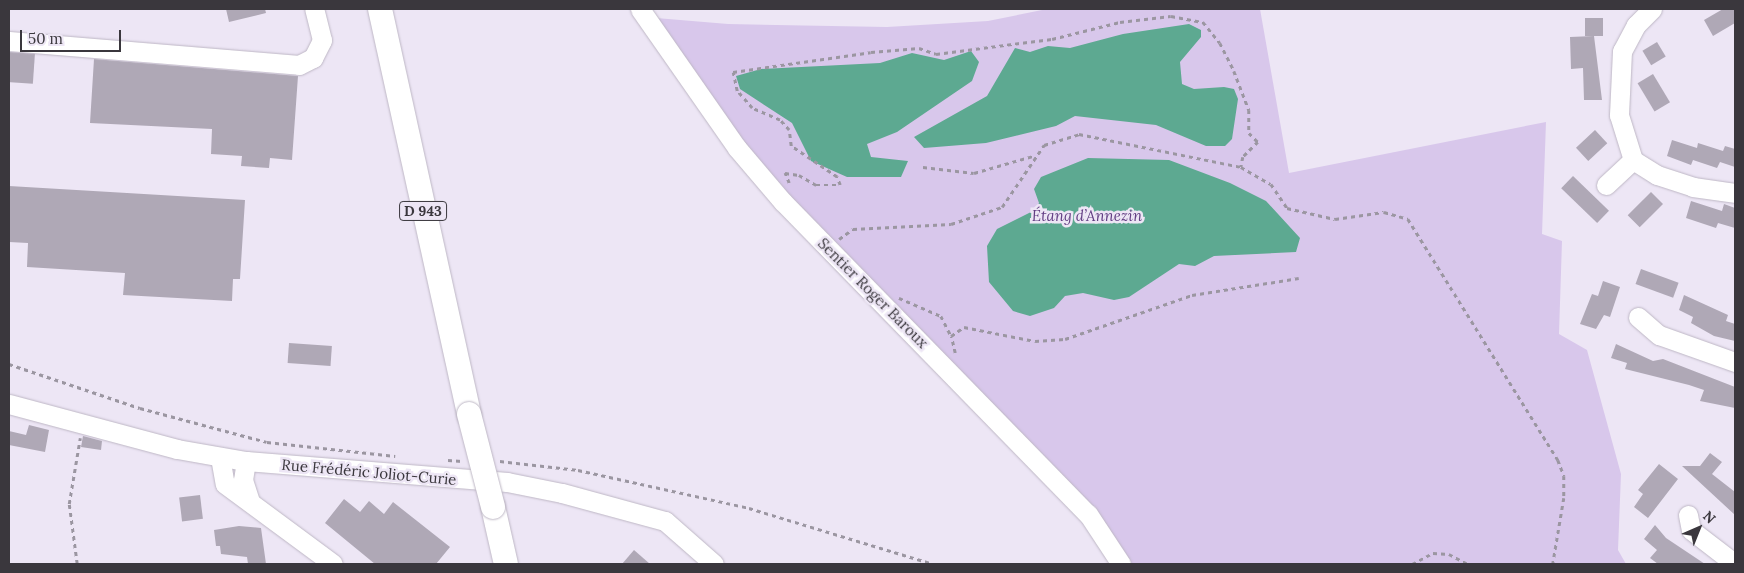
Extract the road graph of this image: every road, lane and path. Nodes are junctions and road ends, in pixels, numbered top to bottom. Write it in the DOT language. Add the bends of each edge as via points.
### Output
graph roads {
  1 [pos="314,9"];
  2 [pos="380,9"];
  3 [pos="640,9"];
  4 [pos="1652,9"];
  5 [pos="9,41"];
  6 [pos="1033,156"];
  7 [pos="1633,160"];
  8 [pos="923,167"];
  9 [pos="1241,167"];
  10 [pos="1606,184"];
  11 [pos="794,190"];
  12 [pos="1735,193"];
  13 [pos="837,257"];
  14 [pos="1299,278"];
  15 [pos="877,301"];
  16 [pos="1638,317"];
  17 [pos="950,336"];
  18 [pos="958,358"];
  19 [pos="1735,362"];
  20 [pos="9,364"];
  21 [pos="9,404"];
  22 [pos="82,424"];
  23 [pos="177,448"];
  24 [pos="400,456"];
  25 [pos="220,457"];
  26 [pos="443,460"];
  27 [pos="246,461"];
  28 [pos="460,461"];
  29 [pos="510,461"];
  30 [pos="225,484"];
  31 [pos="250,501"];
  32 [pos="1688,516"];
  33 [pos="1732,559"];
  34 [pos="77,564"];
  35 [pos="334,564"];
  36 [pos="506,564"];
  37 [pos="714,564"];
  38 [pos="933,564"];
  39 [pos="1121,564"];
  40 [pos="1412,564"];
  41 [pos="1468,564"];
  42 [pos="1553,564"];
  1 -- 5 [label="street" via="322,40 313,58 299,65"];
  2 -- 36 [label="main road, D 943, bridge" via="469,414"];
  3 -- 13 [label="street, Sentier Roger Baroux" via="737,148"];
  4 -- 7 [label="street" via="1636,25 1622,52 1619,114"];
  6 -- 8 [label="path" via="974,172"];
  6 -- 9 [label="path" via="1059,137 1079,134"];
  6 -- 13 [label="path" via="1011,200 1002,207 951,224 853,229 840,237"];
  7 -- 10 [label="street"];
  7 -- 12 [label="street" via="1657,175 1693,187"];
  9 -- 11 [label="path" via="1243,157 1258,142 1249,133 1249,110 1234,71 1220,43 1203,22 1172,16 1120,22 1052,39 936,54 919,48 870,52 733,72 736,91 752,108 780,120 789,130 791,146 837,177 840,184 816,185 799,175 785,173"];
  9 -- 42 [label="path" via="1271,184 1287,208 1335,219 1384,212 1408,219 1558,460 1564,476 1564,498"];
  13 -- 15 [label="street, Sentier Roger Baroux"];
  14 -- 17 [label="path" via="1192,295 1065,339 1035,341 964,327"];
  15 -- 17 [label="path" via="886,297 914,302 941,316"];
  15 -- 39 [label="street, Sentier Roger Baroux" via="973,392 1088,514"];
  16 -- 19 [label="street" via="1659,335"];
  17 -- 18 [label="path"];
  20 -- 24 [label="path" via="140,408 266,442"];
  21 -- 22 [label="street, Rue Frédéric Joliot-Curie"];
  22 -- 23 [label="street, Rue Frédéric Joliot-Curie"];
  22 -- 34 [label="path" via="69,504"];
  23 -- 25 [label="street, Rue Frédéric Joliot-Curie"];
  23 -- 30 [label="street"];
  25 -- 27 [label="street, Rue Frédéric Joliot-Curie"];
  25 -- 30 [label="street"];
  26 -- 28 [label="path"];
  27 -- 31 [label="street" via="243,480"];
  27 -- 37 [label="street, Rue Frédéric Joliot-Curie" via="507,482 562,493 665,521"];
  29 -- 38 [label="path" via="578,470 750,508"];
  30 -- 31 [label="street"];
  31 -- 35 [label="street"];
  32 -- 33 [label="street" via="1691,530"];
  40 -- 41 [label="path" via="1433,553 1449,554"];
}
